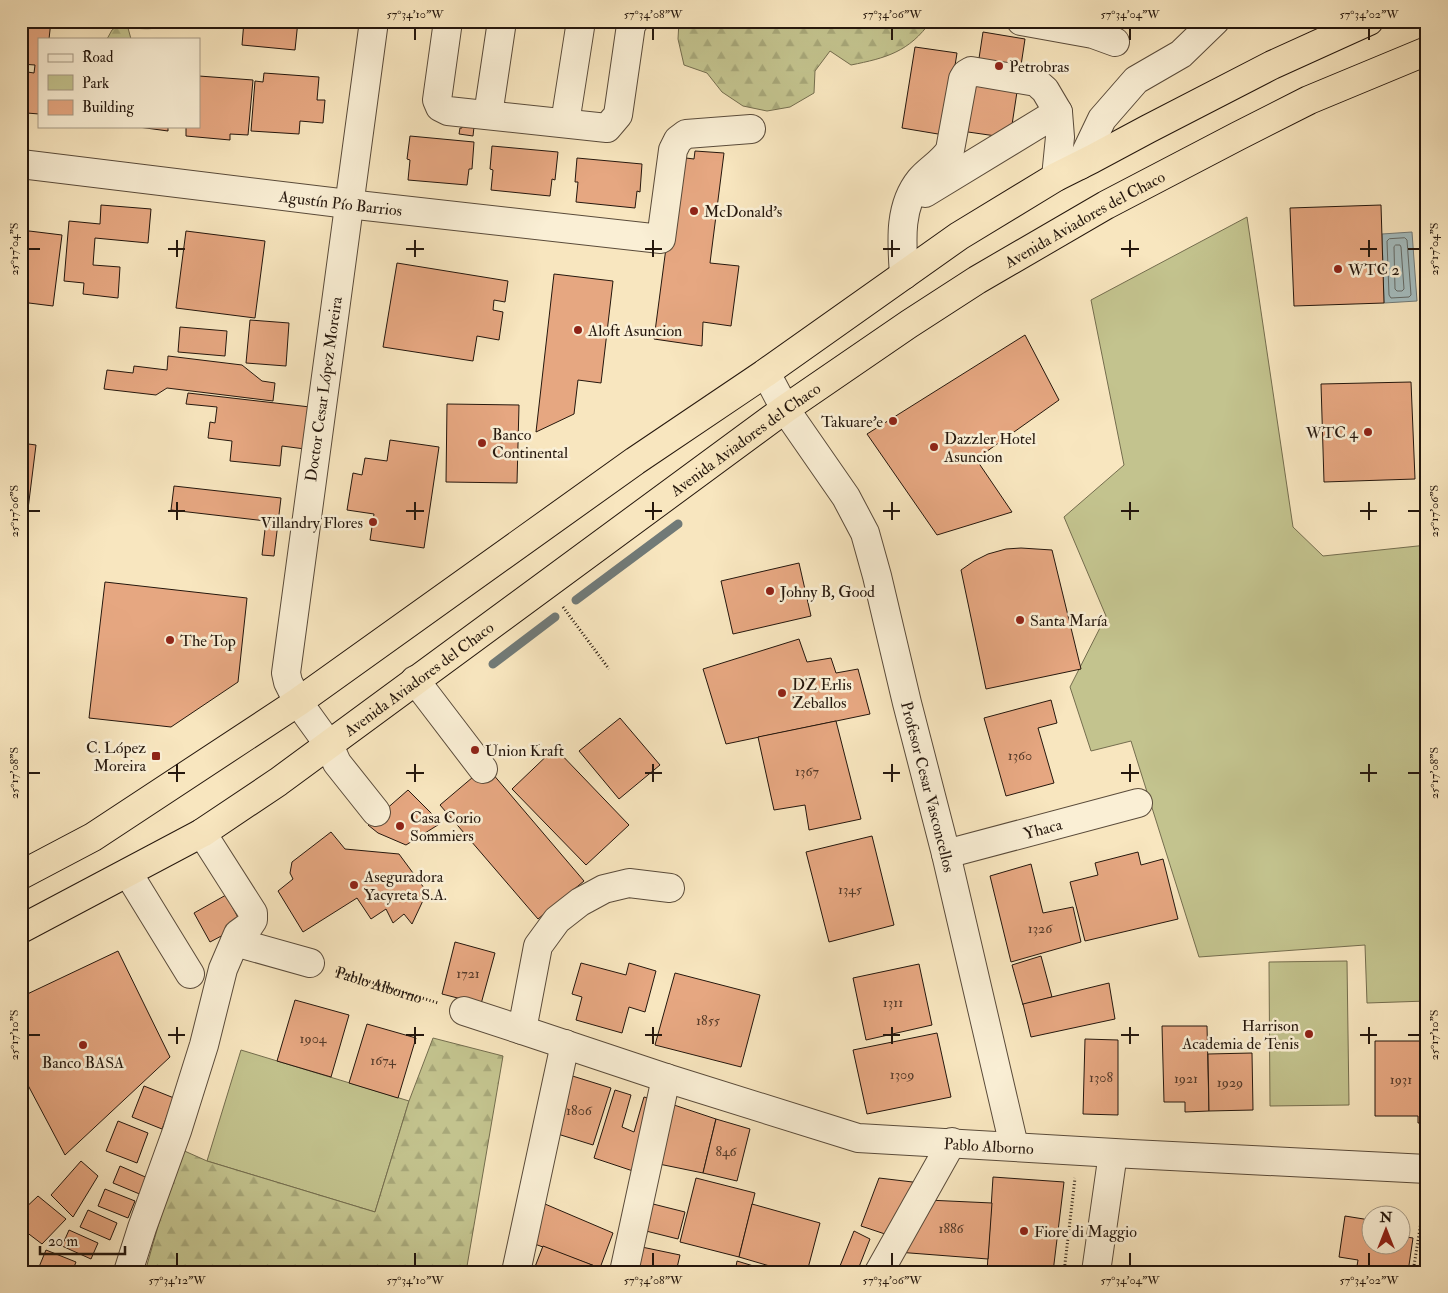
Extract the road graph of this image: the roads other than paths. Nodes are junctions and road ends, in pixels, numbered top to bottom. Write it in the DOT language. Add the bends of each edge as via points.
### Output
graph roads {
  1 [pos="374,21"];
  2 [pos="448,21"];
  3 [pos="502,21"];
  4 [pos="581,21"];
  5 [pos="634,21"];
  6 [pos="1020,21"];
  7 [pos="1215,21"];
  8 [pos="1369,21"];
  9 [pos="1116,42"];
  10 [pos="1427,51"];
  11 [pos="1058,112"];
  12 [pos="488,115"];
  13 [pos="565,124"];
  14 [pos="751,129"];
  15 [pos="21,164"];
  16 [pos="1080,164"];
  17 [pos="1056,177"];
  18 [pos="348,204"];
  19 [pos="906,205"];
  20 [pos="904,275"];
  21 [pos="766,373"];
  22 [pos="786,410"];
  23 [pos="415,680"];
  24 [pos="298,702"];
  25 [pos="329,745"];
  26 [pos="482,769"];
  27 [pos="1138,803"];
  28 [pos="376,812"];
  29 [pos="202,833"];
  30 [pos="93,837"];
  31 [pos="946,854"];
  32 [pos="128,873"];
  33 [pos="21,875"];
  34 [pos="670,888"];
  35 [pos="21,895"];
  36 [pos="21,929"];
  37 [pos="235,942"];
  38 [pos="310,963"];
  39 [pos="190,974"];
  40 [pos="464,1011"];
  41 [pos="522,1030"];
  42 [pos="565,1044"];
  43 [pos="666,1078"];
  44 [pos="952,1142"];
  45 [pos="1014,1146"];
  46 [pos="1113,1153"];
  47 [pos="1425,1181"];
  48 [pos="128,1272"];
  49 [pos="516,1272"];
  50 [pos="624,1272"];
  51 [pos="879,1272"];
  52 [pos="1096,1272"];
  1 -- 18 [label="street, Doctor Cesar López Moreira"];
  2 -- 12 [label="street" via="438,100 440,107 448,111"];
  3 -- 12 [label="street"];
  4 -- 13 [label="street"];
  5 -- 13 [label="street" via="618,115 606,128"];
  6 -- 9 [label="street" via="1093,34"];
  7 -- 16 [label="street" via="1181,54 1136,80 1102,119"];
  8 -- 16 [label="highway" via="1272,65"];
  10 -- 22 [label="highway, Avenida Aviadores del Chaco" via="1309,100 1106,205 977,280"];
  11 -- 17 [label="street" via="1060,137"];
  11 -- 19 [label="street"];
  11 -- 19 [label="street" via="1045,90 1036,82 971,71 966,74 950,150 919,181"];
  12 -- 13 [label="street"];
  14 -- 18 [label="street, Agustín Pío Barrios" via="686,134 678,140 673,150 662,239"];
  15 -- 18 [label="street, Agustín Pío Barrios"];
  16 -- 17 [label="highway"];
  17 -- 20 [label="highway" via="959,236"];
  18 -- 24 [label="street, Doctor Cesar López Moreira" via="286,664 288,682"];
  19 -- 20 [label="street" via="901,240"];
  20 -- 21 [label="highway"];
  21 -- 22 [label="street, Profesor Cesar Vasconcellos"];
  21 -- 24 [label="highway" via="635,461"];
  22 -- 23 [label="highway, Avenida Aviadores del Chaco"];
  22 -- 31 [label="street, Profesor Cesar Vasconcellos" via="846,497 865,533"];
  23 -- 25 [label="highway, Avenida Aviadores del Chaco"];
  23 -- 26 [label="street"];
  24 -- 25 [label="street, Doctor Cesar López Moreira"];
  24 -- 30 [label="highway"];
  25 -- 28 [label="street, Doctor Cesar López Moreira" via="338,763"];
  25 -- 29 [label="highway, Avenida Aviadores del Chaco"];
  27 -- 31 [label="street, Yhaca"];
  29 -- 32 [label="highway, Avenida Aviadores del Chaco"];
  29 -- 37 [label="street" via="253,913 249,926 238,934"];
  30 -- 33 [label="highway"];
  30 -- 35 [label="highway" via="56,876"];
  31 -- 45 [label="street, Profesor Cesar Vasconcellos"];
  32 -- 36 [label="highway, Avenida Aviadores del Chaco"];
  32 -- 39 [label="street"];
  34 -- 41 [label="street" via="629,883 604,889 557,920 538,946"];
  37 -- 38 [label="street"];
  37 -- 48 [label="street" via="223,969 180,1122"];
  40 -- 41 [label="street, Pablo Alborno"];
  41 -- 42 [label="street, Pablo Alborno"];
  42 -- 43 [label="street, Pablo Alborno"];
  42 -- 49 [label="street"];
  43 -- 44 [label="street, Pablo Alborno" via="858,1138"];
  43 -- 50 [label="street"];
  44 -- 45 [label="street, Pablo Alborno"];
  44 -- 51 [label="street"];
  45 -- 46 [label="street, Pablo Alborno"];
  46 -- 47 [label="street, Pablo Alborno"];
  46 -- 52 [label="street"];
}
